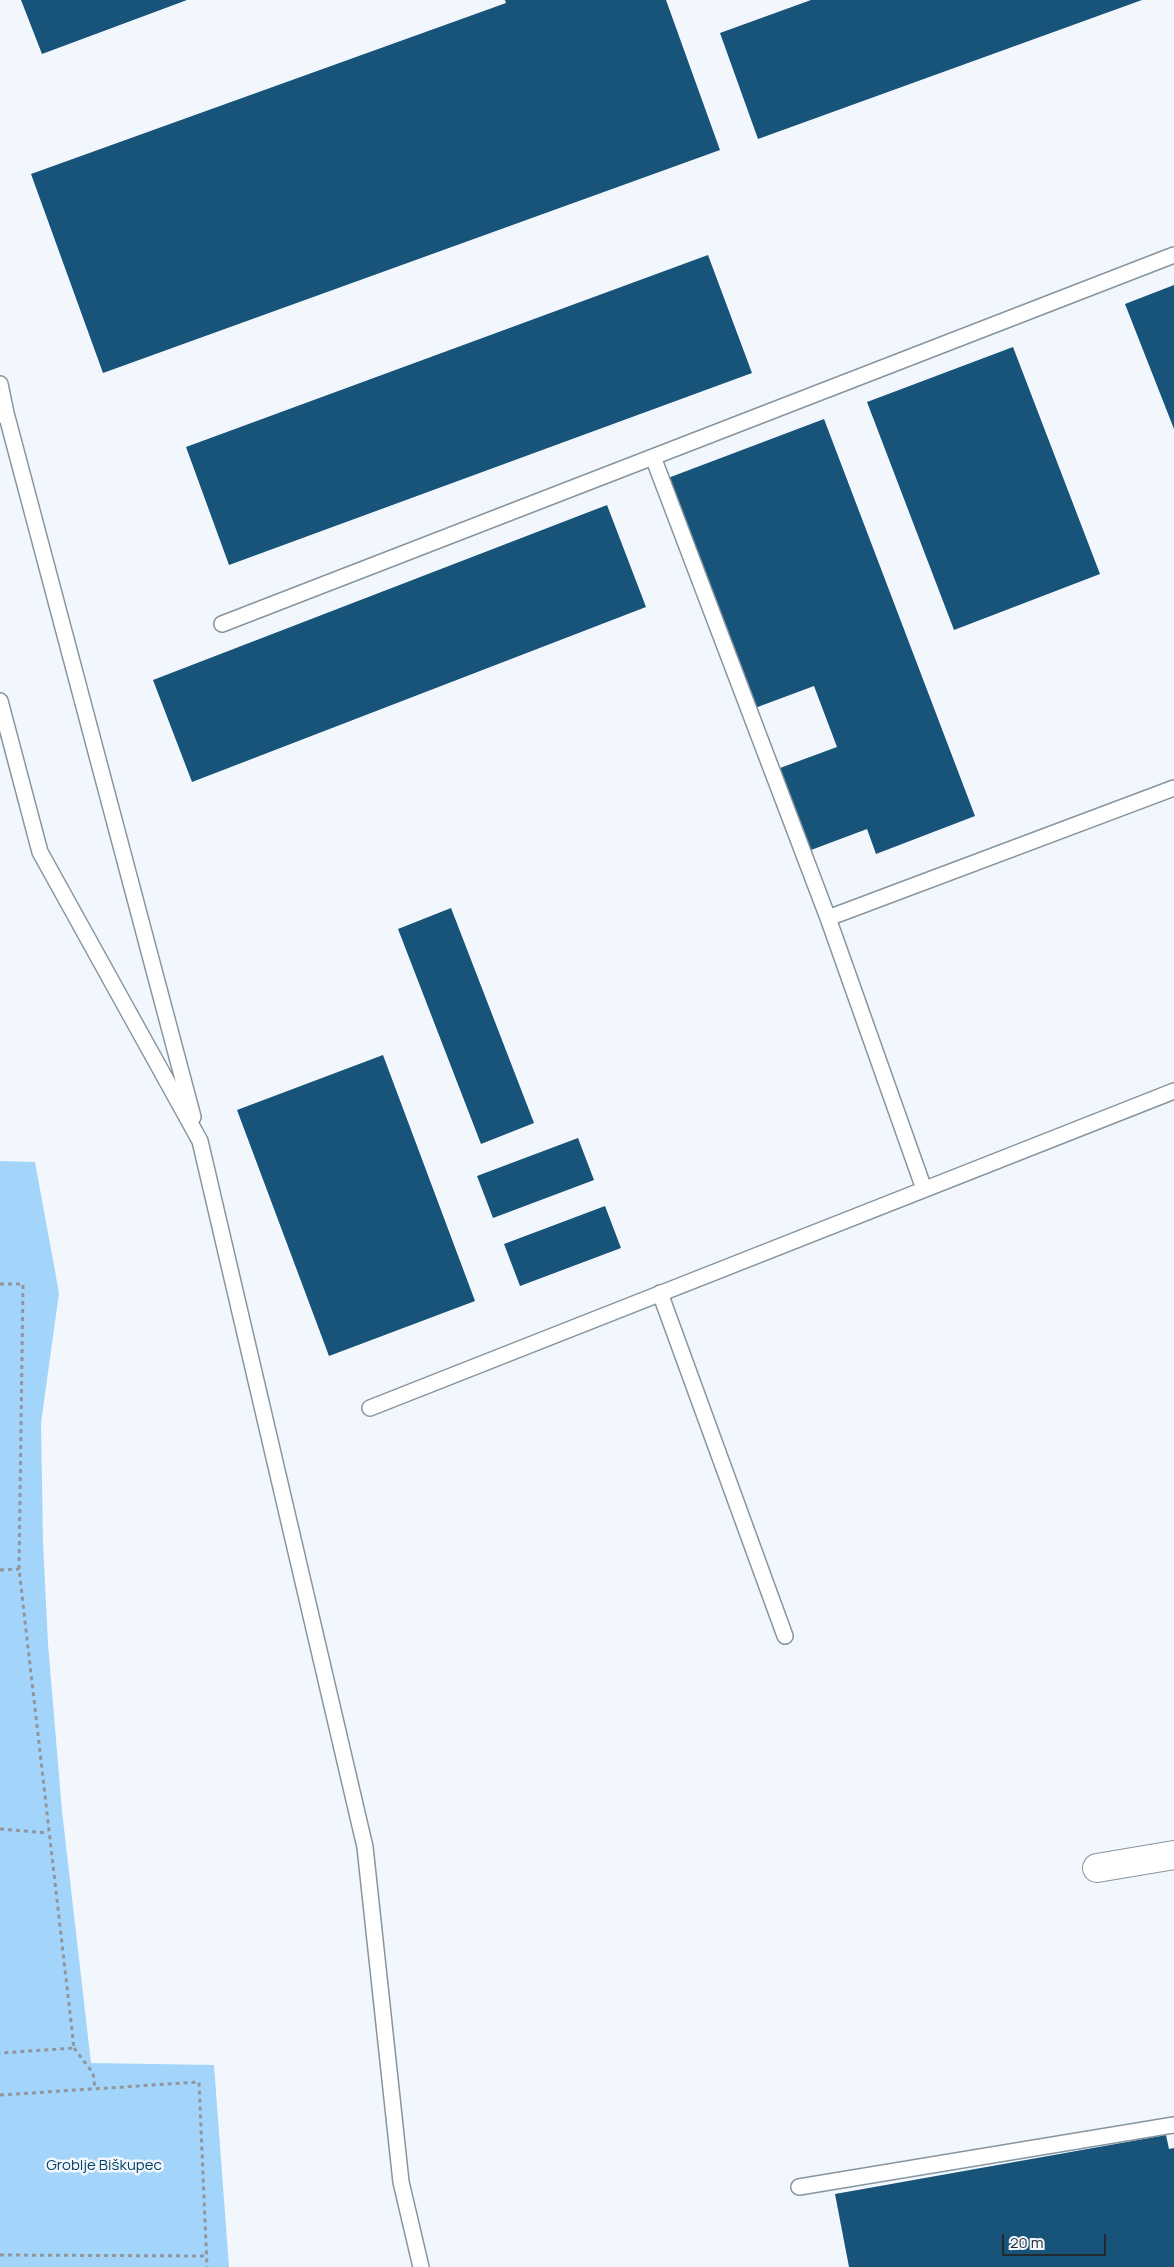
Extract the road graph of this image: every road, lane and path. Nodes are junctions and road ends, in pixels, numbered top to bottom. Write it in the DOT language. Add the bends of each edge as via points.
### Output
graph roads {
  1 [pos="1174,256"];
  2 [pos="0,384"];
  3 [pos="3,414"];
  4 [pos="653,457"];
  5 [pos="222,624"];
  6 [pos="0,701"];
  7 [pos="1174,788"];
  8 [pos="828,918"];
  9 [pos="1174,1090"];
  10 [pos="200,1141"];
  11 [pos="924,1189"];
  12 [pos="0,1284"];
  13 [pos="660,1292"];
  14 [pos="370,1408"];
  15 [pos="19,1569"];
  16 [pos="0,1570"];
  17 [pos="785,1636"];
  18 [pos="0,1829"];
  19 [pos="48,1834"];
  20 [pos="1174,1855"];
  21 [pos="1097,1868"];
  22 [pos="74,2048"];
  23 [pos="0,2053"];
  24 [pos="95,2088"];
  25 [pos="0,2095"];
  26 [pos="1174,2125"];
  27 [pos="799,2187"];
  28 [pos="0,2255"];
  29 [pos="206,2256"];
  30 [pos="207,2267"];
  31 [pos="422,2267"];
  1 -- 4 [label="lane"];
  2 -- 3 [label="lane"];
  3 -- 10 [label="lane"];
  4 -- 5 [label="lane"];
  4 -- 8 [label="lane"];
  6 -- 10 [label="lane" via="40,852"];
  7 -- 8 [label="lane"];
  8 -- 11 [label="lane"];
  9 -- 11 [label="lane"];
  10 -- 31 [label="lane" via="365,1847 401,2182"];
  11 -- 13 [label="lane"];
  12 -- 15 [label="path" via="22,1284"];
  13 -- 14 [label="lane"];
  13 -- 17 [label="lane"];
  15 -- 16 [label="path"];
  15 -- 19 [label="path"];
  18 -- 19 [label="path"];
  19 -- 22 [label="path"];
  20 -- 21 [label="street"];
  22 -- 23 [label="path"];
  22 -- 24 [label="path" via="93,2073"];
  24 -- 25 [label="path"];
  24 -- 29 [label="path" via="199,2082"];
  26 -- 27 [label="lane"];
  28 -- 29 [label="path"];
  29 -- 30 [label="path"];
}
